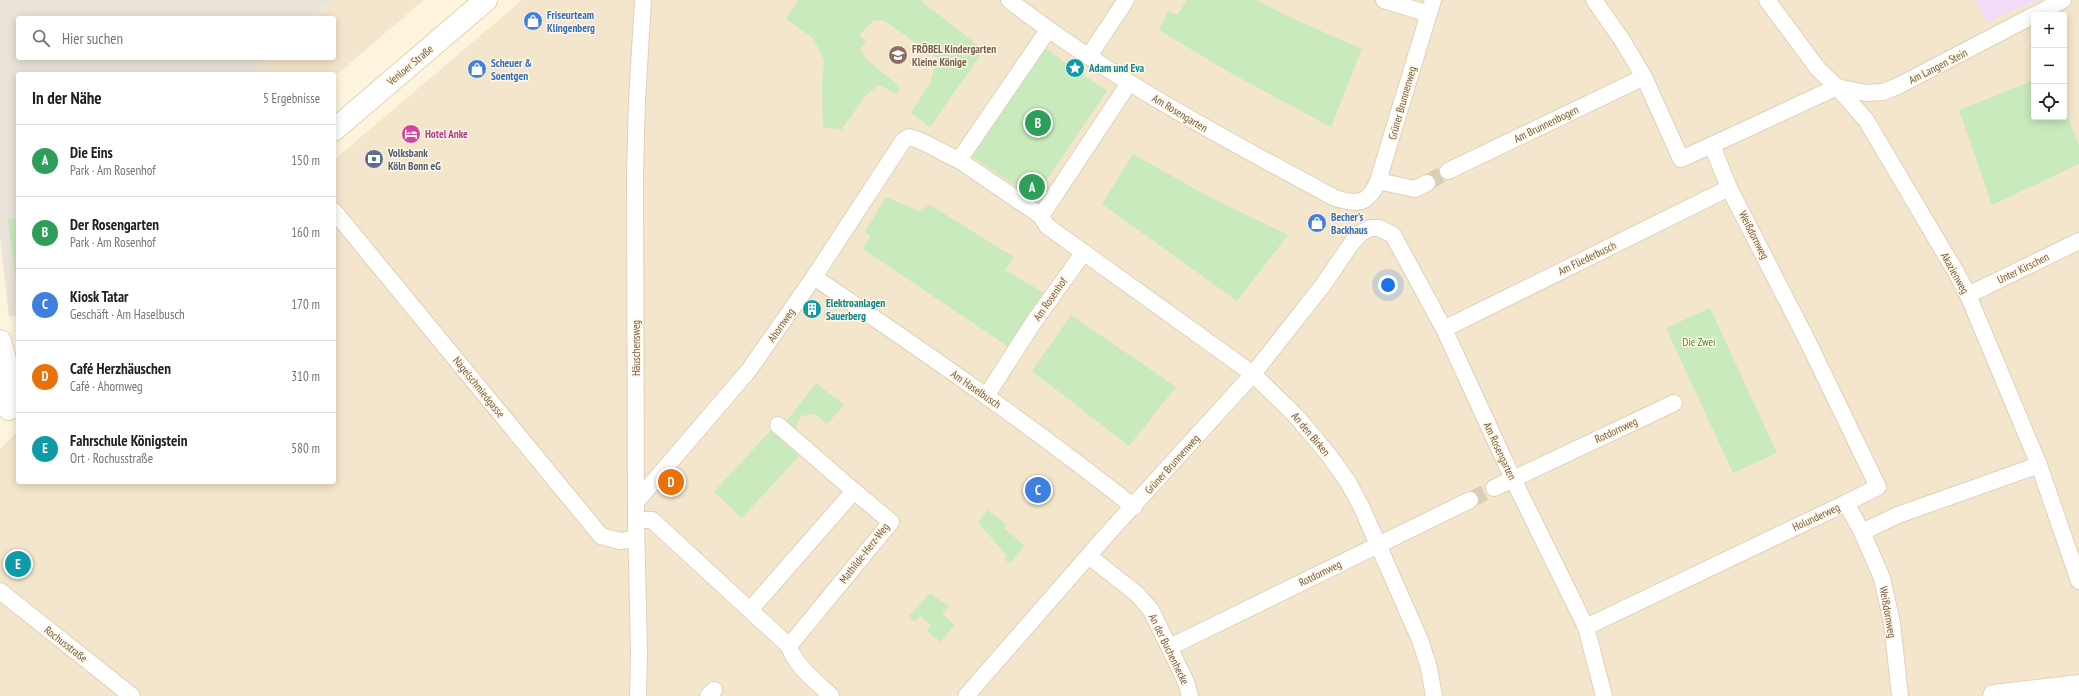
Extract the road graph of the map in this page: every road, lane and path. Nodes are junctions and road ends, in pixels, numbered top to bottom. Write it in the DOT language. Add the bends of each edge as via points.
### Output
graph roads {
  1 [pos="486,0"];
  2 [pos="643,0"];
  3 [pos="1009,0"];
  4 [pos="1126,0"];
  5 [pos="1384,0"];
  6 [pos="1594,0"];
  7 [pos="1767,0"];
  8 [pos="2063,0"];
  9 [pos="1431,7"];
  10 [pos="2040,12"];
  11 [pos="2031,17"];
  12 [pos="1048,30"];
  13 [pos="1089,56"];
  14 [pos="1644,77"];
  15 [pos="1130,83"];
  16 [pos="1837,87"];
  17 [pos="336,128"];
  18 [pos="1712,145"];
  19 [pos="959,160"];
  20 [pos="1448,171"];
  21 [pos="1378,181"];
  22 [pos="1427,182"];
  23 [pos="1730,188"];
  24 [pos="1362,202"];
  25 [pos="336,213"];
  26 [pos="1042,216"];
  27 [pos="1370,228"];
  28 [pos="2079,241"];
  29 [pos="1084,252"];
  30 [pos="814,277"];
  31 [pos="1968,295"];
  32 [pos="1444,329"];
  33 [pos="6,345"];
  34 [pos="1253,374"];
  35 [pos="986,395"];
  36 [pos="1674,403"];
  37 [pos="9,409"];
  38 [pos="778,425"];
  39 [pos="2039,465"];
  40 [pos="1513,479"];
  41 [pos="1494,488"];
  42 [pos="854,491"];
  43 [pos="1470,500"];
  44 [pos="636,502"];
  45 [pos="1846,503"];
  46 [pos="1134,507"];
  47 [pos="636,520"];
  48 [pos="1862,532"];
  49 [pos="636,539"];
  50 [pos="1378,545"];
  51 [pos="2075,554"];
  52 [pos="1090,557"];
  53 [pos="2079,581"];
  54 [pos="0,591"];
  55 [pos="750,610"];
  56 [pos="1586,627"];
  57 [pos="789,646"];
  58 [pos="1170,647"];
  59 [pos="2079,686"];
  60 [pos="132,696"];
  61 [pos="638,696"];
  62 [pos="830,696"];
  63 [pos="966,696"];
  64 [pos="1190,696"];
  65 [pos="1434,696"];
  66 [pos="1604,696"];
  67 [pos="1900,696"];
  68 [pos="1994,696"];
  1 -- 17 [label="main road, Venloer Straße"];
  2 -- 44 [label="street, Häuschensweg" via="636,167"];
  3 -- 12 [label="street, Am Rosengarten"];
  4 -- 13 [label="street"];
  5 -- 9 [label="street"];
  6 -- 14 [label="street"];
  7 -- 16 [label="street, Akazienweg" via="1818,69"];
  8 -- 10 [label="street, Am Langen Stein"];
  9 -- 21 [label="street, Grüner Brunnenweg"];
  11 -- 16 [label="street, Am Langen Stein" via="1883,92 1866,93"];
  12 -- 13 [label="street, Am Rosengarten"];
  12 -- 19 [label="street"];
  13 -- 15 [label="street, Am Rosengarten"];
  14 -- 18 [label="street" via="1680,159"];
  14 -- 20 [label="street, Am Brunnenbogen"];
  15 -- 24 [label="street, Am Rosengarten" via="1216,135 1335,198 1352,203"];
  15 -- 26 [label="street"];
  16 -- 18 [label="street"];
  16 -- 31 [label="street, Akazienweg" via="1866,120"];
  18 -- 23 [label="street, Weißdornweg"];
  19 -- 26 [label="street"];
  19 -- 30 [label="street, Ahornweg" via="946,156 916,138 909,137 903,141"];
  21 -- 22 [label="street" via="1415,189"];
  21 -- 24 [label="street, Grüner Brunnenweg" via="1374,192"];
  23 -- 32 [label="street, Am Fliederbusch"];
  23 -- 45 [label="street, Weißdornweg" via="1878,487"];
  25 -- 49 [label="street, Nagelschmiedgasse" via="601,536 620,541"];
  26 -- 29 [label="street" via="1047,226"];
  27 -- 32 [label="street, Am Rosengarten" via="1379,228 1393,235"];
  27 -- 34 [label="street, Grüner Brunnenweg" via="1360,233 1351,244 1323,285"];
  28 -- 31 [label="street, Unter Kirschen"];
  29 -- 34 [label="street, An den Birken"];
  29 -- 35 [label="street, Am Rosenhof"];
  30 -- 35 [label="street, Am Haselbusch"];
  30 -- 44 [label="street, Ahornweg" via="749,370"];
  31 -- 39 [label="street, Akazienweg"];
  32 -- 40 [label="street, Am Rosengarten"];
  33 -- 37 [label="main road" via="10,379"];
  34 -- 46 [label="street, Grüner Brunnenweg"];
  34 -- 50 [label="street, An den Birken" via="1297,417 1328,454 1348,482"];
  35 -- 46 [label="street, Am Haselbusch" via="1066,453"];
  36 -- 40 [label="street, Rotdornweg"];
  38 -- 42 [label="street"];
  39 -- 48 [label="street" via="1898,515"];
  39 -- 51 [label="street, Akazienweg"];
  40 -- 41 [label="street, Rotdornweg"];
  40 -- 56 [label="street, Am Rosengarten"];
  42 -- 55 [label="street"];
  42 -- 57 [label="street, Mathilde-Herz-Weg" via="891,522"];
  43 -- 50 [label="street, Rotdornweg"];
  44 -- 47 [label="street, Häuschensweg"];
  45 -- 48 [label="street, Holunderweg"];
  45 -- 56 [label="street, Holunderweg"];
  46 -- 52 [label="street, Grüner Brunnenweg"];
  47 -- 49 [label="street, Häuschensweg"];
  47 -- 55 [label="street" via="652,520"];
  48 -- 67 [label="street, Weißdornweg" via="1882,578 1892,623"];
  49 -- 61 [label="street, Häuschensweg"];
  50 -- 58 [label="street, Rotdornweg"];
  50 -- 65 [label="street, An den Birken" via="1420,640"];
  51 -- 53 [label="street, Akazienweg"];
  52 -- 58 [label="street, An der Buchenhecke" via="1151,610"];
  52 -- 63 [label="street, Grüner Brunnenweg"];
  54 -- 60 [label="street, Rochusstraße"];
  55 -- 57 [label="street"];
  56 -- 66 [label="street, Am Rosengarten"];
  57 -- 62 [label="street" via="791,655"];
  58 -- 64 [label="street, An der Buchenhecke"];
  59 -- 68 [label="main road"];
}
